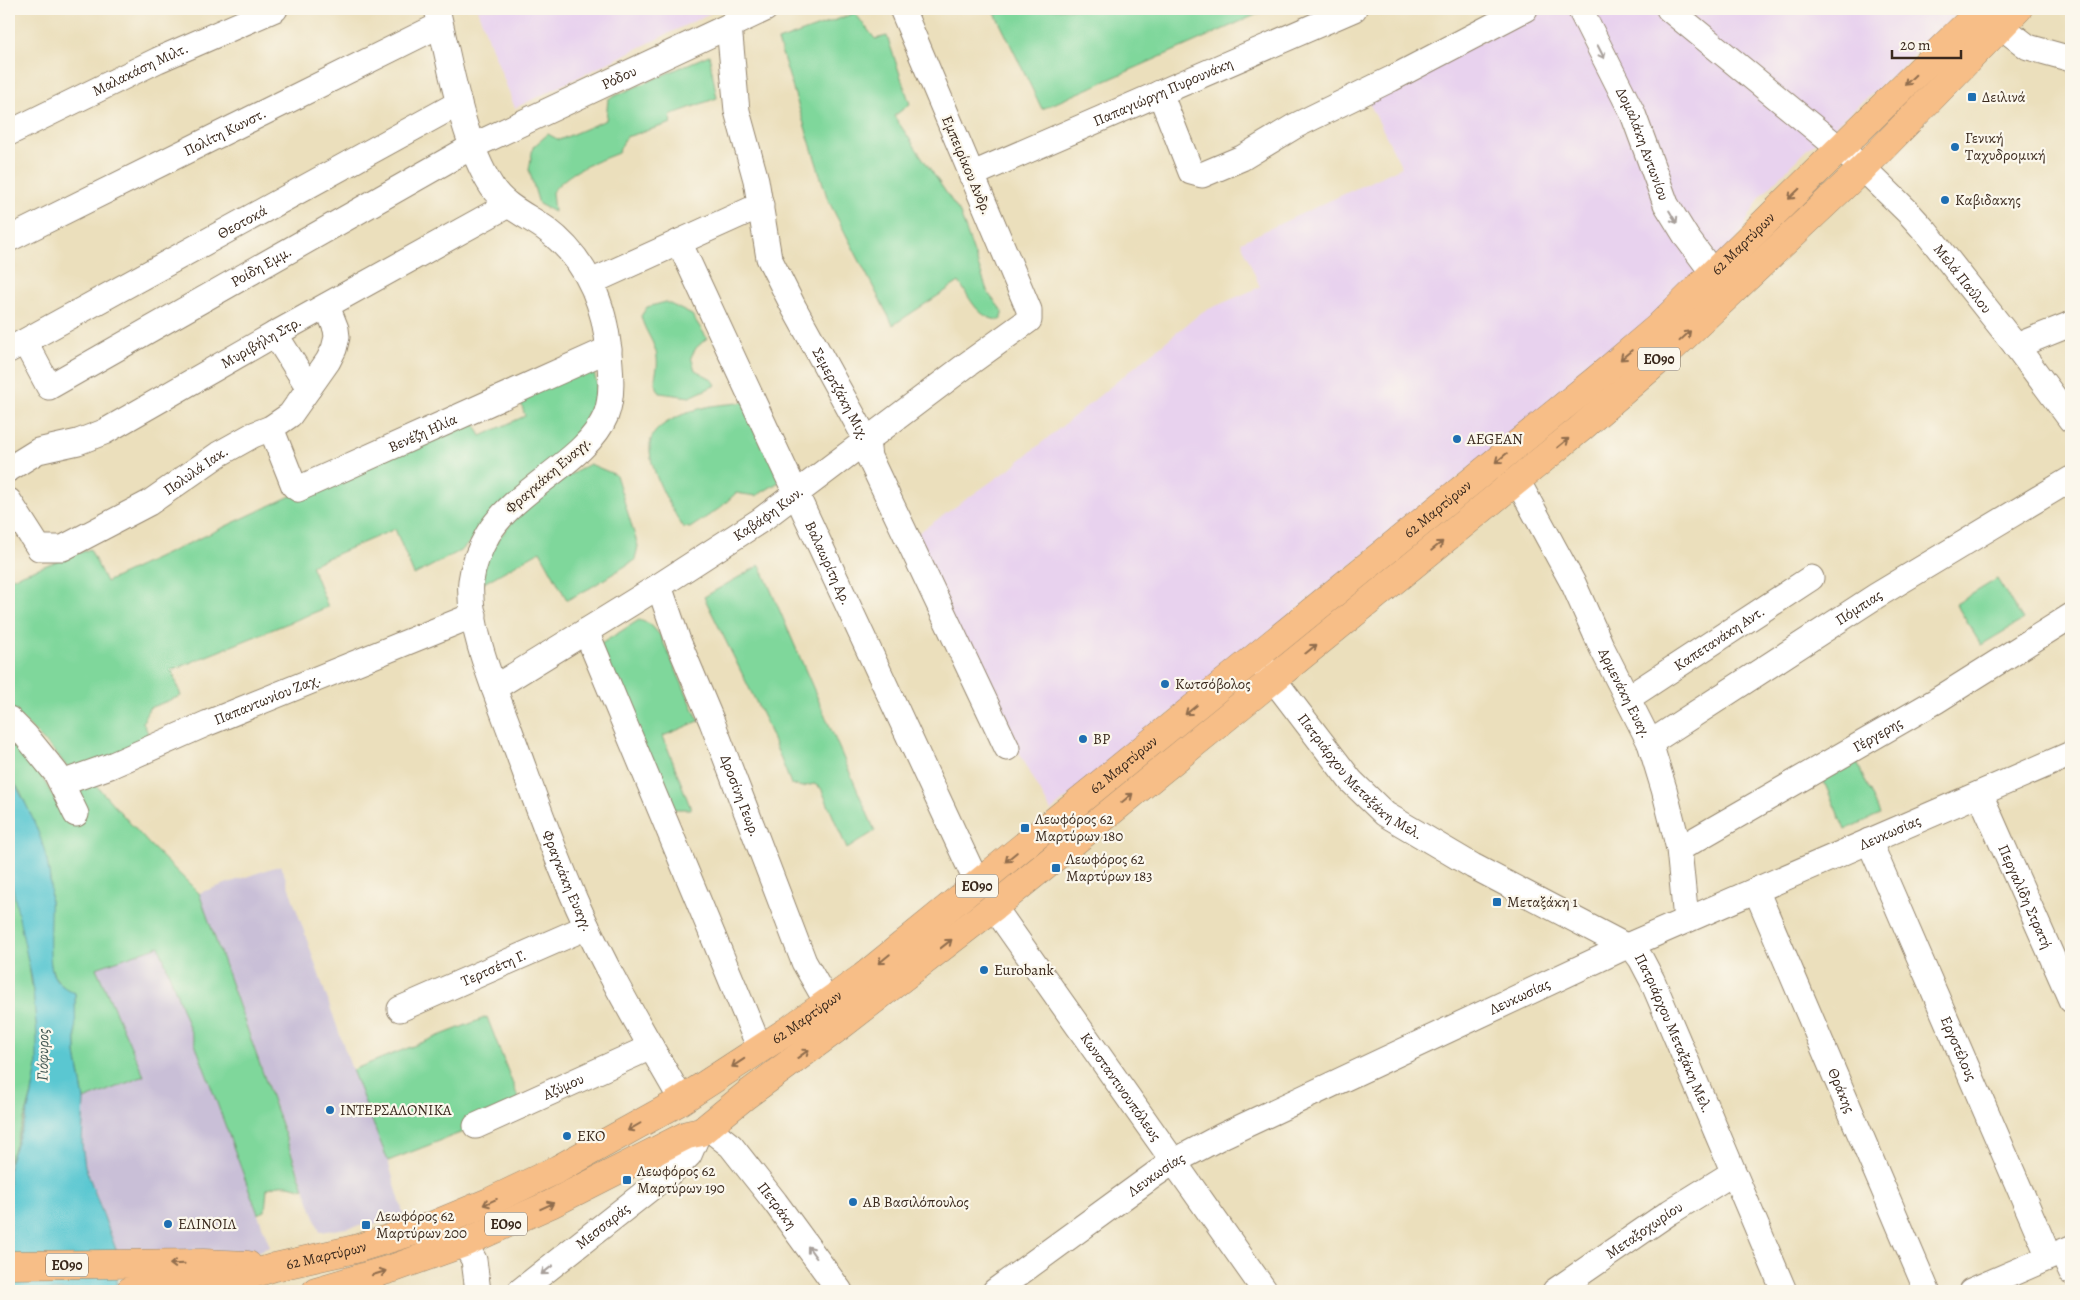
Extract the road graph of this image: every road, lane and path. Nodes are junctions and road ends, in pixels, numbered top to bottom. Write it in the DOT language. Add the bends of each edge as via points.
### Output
graph roads {
  1 [pos="275,9"];
  2 [pos="765,9"];
  3 [pos="902,9"];
  4 [pos="1354,9"];
  5 [pos="1525,9"];
  6 [pos="1580,9"];
  7 [pos="1669,9"];
  8 [pos="1982,9"];
  9 [pos="439,17"];
  10 [pos="2010,18"];
  11 [pos="730,26"];
  12 [pos="2071,59"];
  13 [pos="1160,92"];
  14 [pos="459,102"];
  15 [pos="9,133"];
  16 [pos="473,146"];
  17 [pos="1840,149"];
  18 [pos="1863,168"];
  19 [pos="971,175"];
  20 [pos="508,205"];
  21 [pos="761,205"];
  22 [pos="9,239"];
  23 [pos="679,242"];
  24 [pos="1713,274"];
  25 [pos="591,282"];
  26 [pos="327,306"];
  27 [pos="1029,320"];
  28 [pos="2071,324"];
  29 [pos="276,334"];
  30 [pos="17,346"];
  31 [pos="2016,346"];
  32 [pos="609,349"];
  33 [pos="308,388"];
  34 [pos="2071,420"];
  35 [pos="271,428"];
  36 [pos="867,441"];
  37 [pos="9,469"];
  38 [pos="2071,479"];
  39 [pos="1517,480"];
  40 [pos="796,493"];
  41 [pos="9,501"];
  42 [pos="1811,578"];
  43 [pos="659,586"];
  44 [pos="474,615"];
  45 [pos="2071,616"];
  46 [pos="586,631"];
  47 [pos="1256,656"];
  48 [pos="1274,680"];
  49 [pos="494,688"];
  50 [pos="1628,698"];
  51 [pos="9,719"];
  52 [pos="1650,743"];
  53 [pos="1007,748"];
  54 [pos="2071,754"];
  55 [pos="62,783"];
  56 [pos="1980,794"];
  57 [pos="76,814"];
  58 [pos="1869,841"];
  59 [pos="1679,849"];
  60 [pos="978,885"];
  61 [pos="1756,890"];
  62 [pos="994,907"];
  63 [pos="1686,920"];
  64 [pos="587,927"];
  65 [pos="1627,946"];
  66 [pos="2071,1000"];
  67 [pos="828,1004"];
  68 [pos="400,1009"];
  69 [pos="651,1047"];
  70 [pos="760,1049"];
  71 [pos="681,1100"];
  72 [pos="476,1126"];
  73 [pos="700,1130"];
  74 [pos="1173,1162"];
  75 [pos="1733,1173"];
  76 [pos="464,1243"];
  77 [pos="2063,1257"];
  78 [pos="9,1265"];
  79 [pos="274,1267"];
  80 [pos="128,1278"];
  81 [pos="316,1291"];
  82 [pos="478,1291"];
  83 [pos="520,1291"];
  84 [pos="840,1291"];
  85 [pos="995,1291"];
  86 [pos="1265,1291"];
  87 [pos="1555,1291"];
  88 [pos="1784,1291"];
  89 [pos="1927,1291"];
  90 [pos="1971,1291"];
  1 -- 15 [label="street, Μαλακάση Μιλτ." via="158,60"];
  2 -- 11 [label="street, Ρόδου"];
  3 -- 19 [label="street, Εμπειρίκου Ανδρ."];
  4 -- 13 [label="street, Παπαγιώργη Πυρουνάκη"];
  5 -- 13 [label="street" via="1294,126 1242,158 1202,175 1191,172"];
  6 -- 24 [label="street, Δομαλάκη Αντωνίου, one-way" via="1631,109 1666,204"];
  7 -- 17 [label="street, Μελά Παύλου"];
  8 -- 17 [label="main road, 62 Μαρτύρων / ΕΟ90, one-way"];
  9 -- 14 [label="street, Φραγκάκη Ευαγγ."];
  9 -- 22 [label="street, Πολίτη Κωνστ."];
  10 -- 12 [label="street" via="2028,47"];
  10 -- 18 [label="main road, 62 Μαρτύρων / ΕΟ90"];
  11 -- 16 [label="street, Ρόδου"];
  11 -- 21 [label="street, Σεμερτζάκη Μιχ." via="737,111"];
  13 -- 19 [label="street, Παπαγιώργη Πυρουνάκη"];
  14 -- 16 [label="street, Φραγκάκη Ευαγγ."];
  14 -- 30 [label="street, Θεοτοκά"];
  16 -- 20 [label="street, Φραγκάκη Ευαγγ." via="492,187"];
  16 -- 30 [label="street, Ροίδη Εμμ." via="48,387"];
  17 -- 18 [label="street, Μελά Παύλου"];
  17 -- 24 [label="main road, 62 Μαρτύρων / ΕΟ90, one-way"];
  18 -- 31 [label="street, Μελά Παύλου" via="1926,232"];
  39 -- 18 [label="main road, 62 Μαρτύρων / ΕΟ90, one-way" via="1666,354"];
  19 -- 27 [label="street, Εμπειρίκου Ανδρ." via="1029,310"];
  20 -- 25 [label="street, Φραγκάκη Ευαγγ." via="558,239 577,259"];
  20 -- 26 [label="street, Μυριβήλη Στρ."];
  21 -- 23 [label="street"];
  21 -- 36 [label="street, Σεμερτζάκη Μιχ." via="770,258"];
  23 -- 25 [label="street"];
  23 -- 40 [label="street, Βαλαωρίτη Αρ."];
  24 -- 47 [label="main road, 62 Μαρτύρων / ΕΟ90, one-way" via="1597,379"];
  25 -- 32 [label="street, Φραγκάκη Ευαγγ."];
  26 -- 29 [label="street, Μυριβήλη Στρ."];
  26 -- 33 [label="street, Πολυλά Ιακ." via="337,337 328,361"];
  27 -- 36 [label="street, Καβάφη Κων."];
  28 -- 31 [label="street"];
  29 -- 33 [label="street"];
  29 -- 37 [label="street, Μυριβήλη Στρ." via="104,432 38,451"];
  31 -- 34 [label="street, Μελά Παύλου"];
  32 -- 35 [label="street, Βενέζη Ηλία" via="298,489"];
  32 -- 44 [label="street, Φραγκάκη Ευαγγ." via="611,389 604,420 594,436 578,451 511,506 489,534 473,571 471,594"];
  33 -- 35 [label="street, Πολυλά Ιακ." via="290,415"];
  35 -- 41 [label="street, Πολυλά Ιακ." via="218,454 149,503 63,548 39,548"];
  36 -- 40 [label="street, Καβάφη Κων."];
  36 -- 53 [label="street, Σεμερτζάκη Μιχ." via="869,457"];
  38 -- 52 [label="street, Πόμπιας" via="1876,596"];
  48 -- 39 [label="main road, 62 Μαρτύρων / ΕΟ90, one-way"];
  39 -- 50 [label="street, Αρμενάκη Ευαγ." via="1574,585"];
  40 -- 43 [label="street, Καβάφη Κων." via="761,520"];
  40 -- 60 [label="street, Βαλαωρίτη Αρ."];
  42 -- 50 [label="street, Καπετανάκη Αντ."];
  43 -- 46 [label="street, Καβάφη Κων."];
  43 -- 67 [label="street, Δροσίνη Γεωρ." via="804,962"];
  44 -- 49 [label="street, Φραγκάκη Ευαγγ."];
  44 -- 55 [label="street, Παπαντωνίου Ζαχ."];
  45 -- 59 [label="street, Γέργερης" via="1936,701"];
  46 -- 49 [label="street, Καβάφη Κων."];
  46 -- 70 [label="street"];
  47 -- 48 [label="street, Πατριάρχου Μεταξάκη Μελ."];
  47 -- 60 [label="main road, 62 Μαρτύρων / ΕΟ90, one-way"];
  62 -- 48 [label="main road, 62 Μαρτύρων / ΕΟ90, one-way"];
  48 -- 65 [label="street, Πατριάρχου Μεταξάκη Μελ." via="1351,781 1385,814 1473,866"];
  49 -- 64 [label="street, Φραγκάκη Ευαγγ." via="554,850"];
  50 -- 52 [label="street, Αρμενάκη Ευαγ."];
  51 -- 55 [label="street"];
  52 -- 59 [label="street, Αρμενάκη Ευαγ."];
  54 -- 56 [label="street, Λευκωσίας"];
  55 -- 57 [label="street"];
  56 -- 58 [label="street, Λευκωσίας"];
  56 -- 66 [label="street, Περγαλίδη Στρατή"];
  58 -- 61 [label="street, Λευκωσίας"];
  58 -- 77 [label="street, Εργοτέλους"];
  59 -- 63 [label="street, Αρμενάκη Ευαγ."];
  60 -- 67 [label="main road, 62 Μαρτύρων / ΕΟ90, one-way"];
  61 -- 63 [label="street, Λευκωσίας"];
  61 -- 89 [label="street, Θράκης"];
  73 -- 62 [label="main road, 62 Μαρτύρων / ΕΟ90, one-way"];
  62 -- 74 [label="street, Κωνσταντινουπόλεως"];
  63 -- 65 [label="street, Λευκωσίας"];
  64 -- 68 [label="street, Τερτσέτη Γ."];
  64 -- 69 [label="street, Φραγκάκη Ευαγγ."];
  65 -- 74 [label="street, Λευκωσίας"];
  65 -- 75 [label="street, Πατριάρχου Μεταξάκη Μελ." via="1641,959 1652,980"];
  67 -- 70 [label="main road, 62 Μαρτύρων / ΕΟ90"];
  69 -- 71 [label="street, Φραγκάκη Ευαγγ."];
  69 -- 72 [label="street, Αζύμου"];
  70 -- 71 [label="main road, 62 Μαρτύρων / ΕΟ90, one-way"];
  71 -- 73 [label="main road" via="672,1112 672,1122 678,1130"];
  71 -- 79 [label="main road, 62 Μαρτύρων / ΕΟ90, one-way" via="558,1169 464,1213 356,1249"];
  76 -- 73 [label="main road, 62 Μαρτύρων / ΕΟ90, one-way"];
  73 -- 83 [label="street, Μεσσαράς, one-way" via="690,1155 675,1169"];
  84 -- 73 [label="street, Πετράκη, one-way" via="731,1146"];
  74 -- 85 [label="street, Λευκωσίας"];
  74 -- 86 [label="street, Κωνσταντινουπόλεως"];
  75 -- 87 [label="street, Μεταξοχωρίου"];
  75 -- 88 [label="street, Πατριάρχου Μεταξάκη Μελ."];
  81 -- 76 [label="main road, 62 Μαρτύρων / ΕΟ90, one-way"];
  76 -- 82 [label="street" via="474,1260"];
  77 -- 90 [label="street"];
  78 -- 80 [label="main road, 62 Μαρτύρων / ΕΟ90"];
  79 -- 80 [label="main road, 62 Μαρτύρων / ΕΟ90, one-way" via="226,1264"];
  79 -- 80 [label="main road, 62 Μαρτύρων / ΕΟ90" via="249,1276 176,1288"];
}
